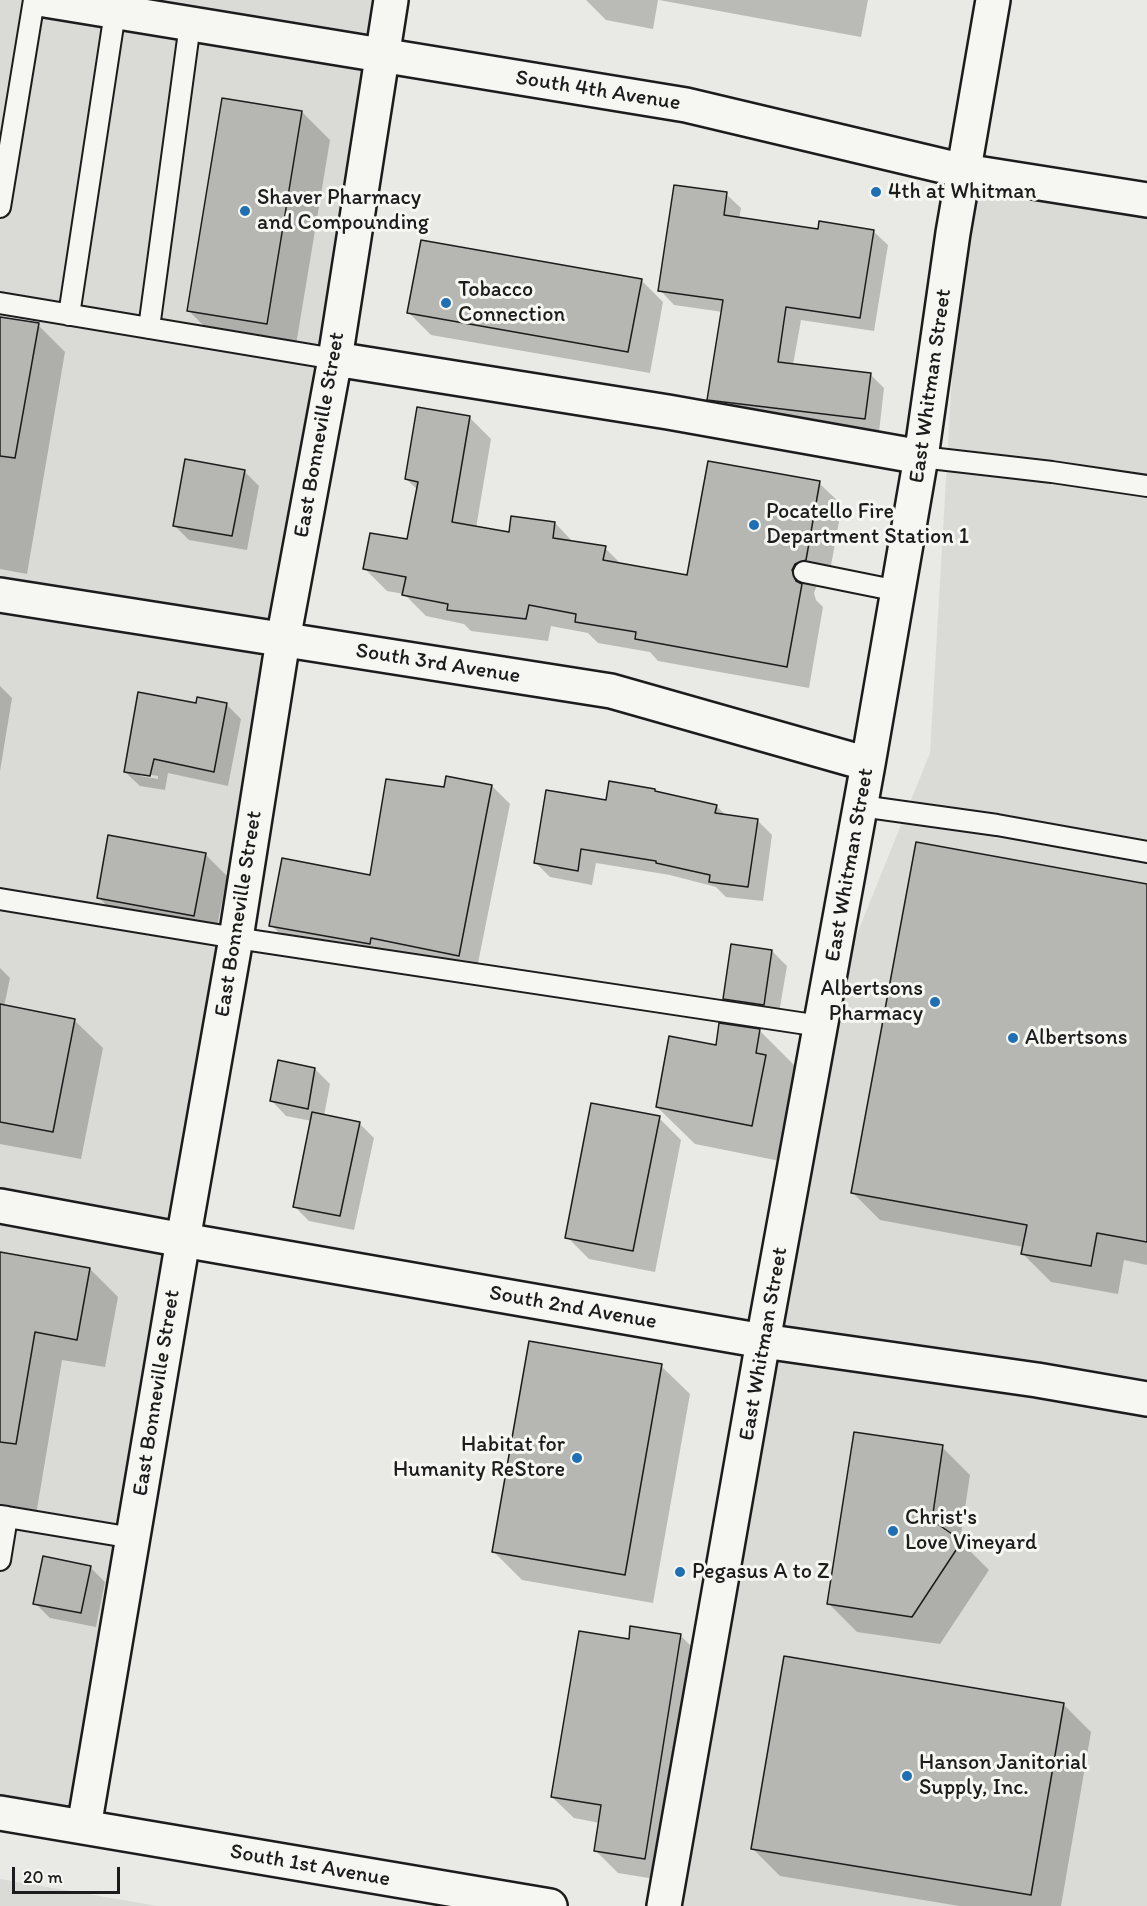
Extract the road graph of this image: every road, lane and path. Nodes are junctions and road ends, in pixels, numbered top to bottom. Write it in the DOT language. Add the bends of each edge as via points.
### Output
graph roads {
  1 [pos="34,0"];
  2 [pos="45,0"];
  3 [pos="391,0"];
  4 [pos="993,0"];
  5 [pos="115,12"];
  6 [pos="190,24"];
  7 [pos="381,56"];
  8 [pos="964,171"];
  9 [pos="1147,201"];
  10 [pos="0,207"];
  11 [pos="0,303"];
  12 [pos="69,315"];
  13 [pos="149,328"];
  14 [pos="335,359"];
  15 [pos="921,457"];
  16 [pos="1147,486"];
  17 [pos="804,572"];
  18 [pos="898,591"];
  19 [pos="0,595"];
  20 [pos="284,640"];
  21 [pos="868,764"];
  22 [pos="861,806"];
  23 [pos="1147,852"];
  24 [pos="0,899"];
  25 [pos="236,938"];
  26 [pos="820,1026"];
  27 [pos="0,1206"];
  28 [pos="183,1240"];
  29 [pos="763,1341"];
  30 [pos="1147,1399"];
  31 [pos="3,1516"];
  32 [pos="133,1538"];
  33 [pos="0,1560"];
  34 [pos="0,1813"];
  35 [pos="84,1827"];
  36 [pos="550,1906"];
  37 [pos="664,1906"];
  1 -- 10 [label="lane"];
  2 -- 5 [label="street, South 4th Avenue"];
  3 -- 7 [label="street, East Bonneville Street"];
  4 -- 8 [label="street, East Whitman Street"];
  5 -- 6 [label="street, South 4th Avenue"];
  5 -- 12 [label="lane"];
  6 -- 7 [label="street, South 4th Avenue"];
  6 -- 13 [label="lane"];
  7 -- 8 [label="street, South 4th Avenue" via="686,105"];
  7 -- 14 [label="street, East Bonneville Street"];
  8 -- 9 [label="street, South 4th Avenue"];
  8 -- 15 [label="street, East Whitman Street"];
  11 -- 12 [label="lane"];
  12 -- 13 [label="lane"];
  13 -- 14 [label="lane"];
  14 -- 15 [label="street"];
  14 -- 20 [label="street, East Bonneville Street"];
  15 -- 16 [label="lane"];
  15 -- 18 [label="street, East Whitman Street"];
  17 -- 18 [label="lane"];
  18 -- 21 [label="street, East Whitman Street"];
  19 -- 20 [label="street, South 3rd Avenue"];
  20 -- 21 [label="street, South 3rd Avenue" via="611,691"];
  20 -- 25 [label="street, East Bonneville Street"];
  21 -- 22 [label="street, East Whitman Street"];
  22 -- 23 [label="lane"];
  22 -- 26 [label="street, East Whitman Street"];
  24 -- 25 [label="lane"];
  25 -- 26 [label="lane"];
  25 -- 28 [label="street, East Bonneville Street"];
  26 -- 29 [label="street, East Whitman Street"];
  27 -- 28 [label="street, South 2nd Avenue"];
  28 -- 29 [label="street, South 2nd Avenue"];
  28 -- 32 [label="street, East Bonneville Street"];
  29 -- 30 [label="street, South 2nd Avenue"];
  29 -- 37 [label="street, East Whitman Street"];
  31 -- 32 [label="lane"];
  31 -- 33 [label="lane"];
  32 -- 35 [label="street, East Bonneville Street"];
  34 -- 35 [label="street, South 1st Avenue"];
  35 -- 36 [label="street, South 1st Avenue"];
}
